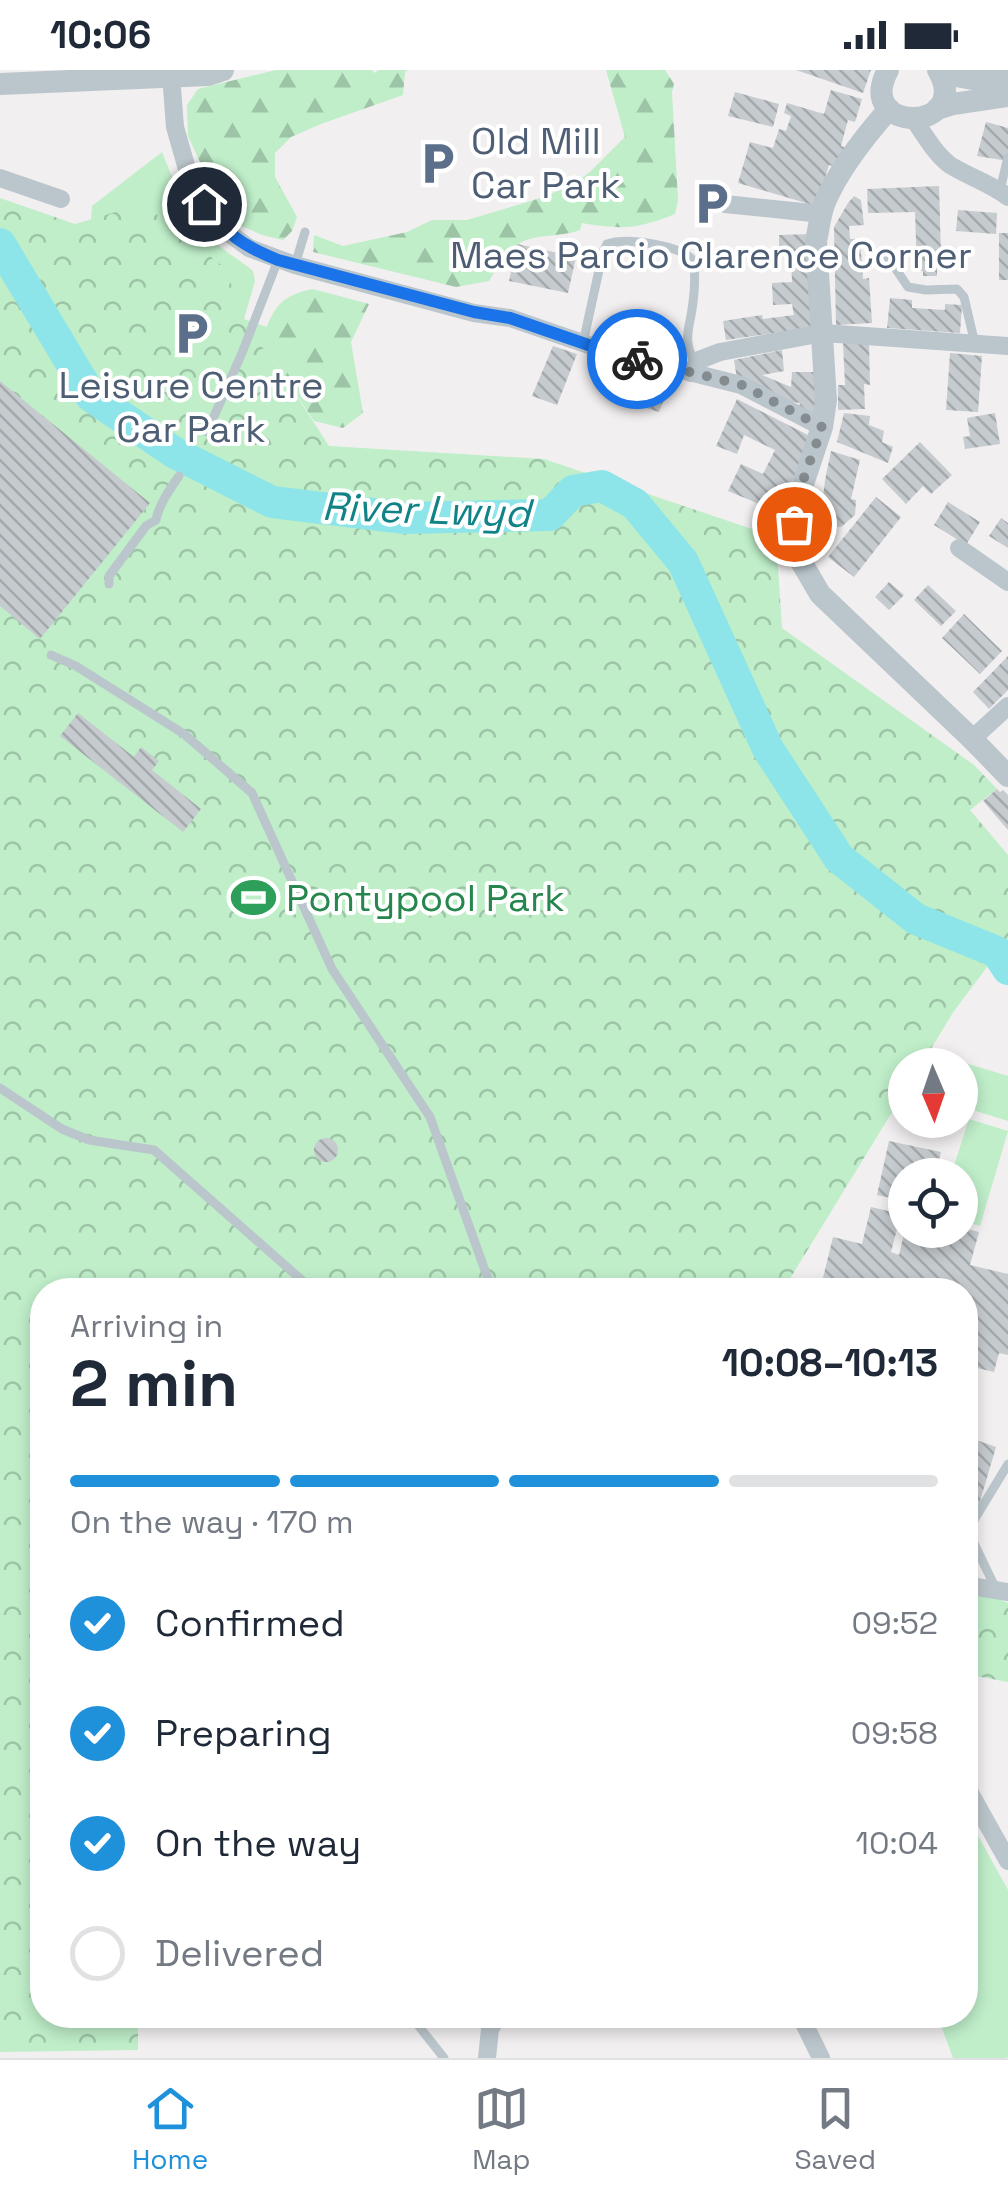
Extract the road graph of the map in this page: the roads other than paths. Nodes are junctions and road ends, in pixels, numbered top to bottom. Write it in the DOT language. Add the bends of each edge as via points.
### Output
graph roads {
  1 [pos="223,70"];
  2 [pos="939,72"];
  3 [pos="885,73"];
  4 [pos="170,75"];
  5 [pos="1008,80"];
  6 [pos="0,84"];
  7 [pos="1008,96"];
  8 [pos="915,114"];
  9 [pos="1008,161"];
  10 [pos="0,178"];
  11 [pos="1004,194"];
  12 [pos="60,199"];
  13 [pos="725,204"];
  14 [pos="822,214"];
  15 [pos="306,232"];
  16 [pos="887,256"];
  17 [pos="286,263"];
  18 [pos="823,332"];
  19 [pos="583,343"];
  20 [pos="975,344"];
  21 [pos="1008,346"];
  22 [pos="693,369"];
  23 [pos="822,427"];
  24 [pos="207,432"];
  25 [pos="179,476"];
  26 [pos="958,548"];
  27 [pos="1008,582"];
  28 [pos="109,584"];
  29 [pos="52,655"];
  30 [pos="1008,706"];
  31 [pos="972,739"];
  32 [pos="1008,776"];
  33 [pos="0,1088"];
  34 [pos="299,1278"];
  35 [pos="488,1278"];
  36 [pos="1008,1464"];
  37 [pos="978,1512"];
  38 [pos="978,1550"];
  39 [pos="1002,1591"];
  40 [pos="978,1807"];
  41 [pos="1008,1861"];
  42 [pos="420,2028"];
  43 [pos="491,2028"];
  44 [pos="806,2028"];
  45 [pos="444,2058"];
  46 [pos="487,2058"];
  47 [pos="820,2058"];
  1 -- 4 [label="street"];
  2 -- 5 [label="street"];
  2 -- 8 [label="street" via="944,91"];
  3 -- 8 [label="street" via="882,94"];
  4 -- 6 [label="street"];
  4 -- 17 [label="street" via="175,127 188,176 204,204 248,248"];
  7 -- 8 [label="street"];
  8 -- 11 [label="street" via="939,155"];
  8 -- 14 [label="street" via="853,157"];
  9 -- 11 [label="lane"];
  10 -- 12 [label="street"];
  13 -- 14 [label="street"];
  14 -- 18 [label="street" via="816,241"];
  15 -- 17 [label="lane"];
  16 -- 20 [label="lane" via="908,287 958,289"];
  17 -- 19 [label="street" via="510,318"];
  17 -- 24 [label="lane"];
  18 -- 20 [label="street"];
  18 -- 22 [label="street" via="720,352"];
  18 -- 23 [label="street"];
  19 -- 22 [label="street"];
  19 -- 22 [label="lane" via="607,244 624,240 671,249 694,262 686,329"];
  20 -- 21 [label="street"];
  22 -- 23 [label="street" via="742,385"];
  23 -- 31 [label="street" via="795,508 799,558 820,594"];
  25 -- 28 [label="lane"];
  26 -- 27 [label="street"];
  29 -- 35 [label="lane" via="184,734 252,793 332,970 430,1117"];
  30 -- 31 [label="street"];
  31 -- 32 [label="street"];
  33 -- 34 [label="lane" via="89,1140 154,1150"];
  36 -- 37 [label="lane"];
  38 -- 39 [label="lane"];
  40 -- 41 [label="street"];
  42 -- 45 [label="lane"];
  43 -- 46 [label="street"];
  44 -- 47 [label="street"];
}
